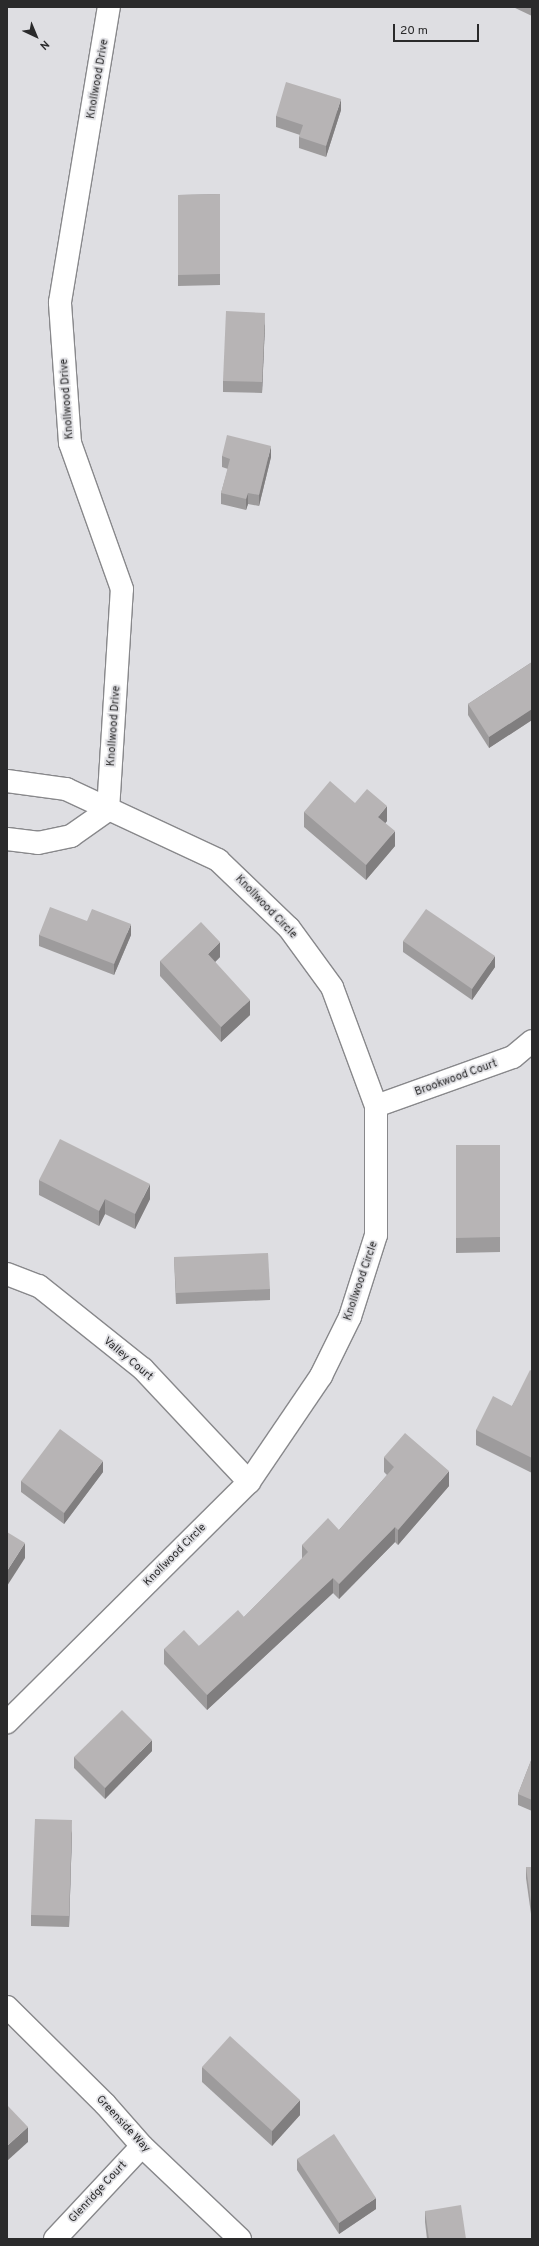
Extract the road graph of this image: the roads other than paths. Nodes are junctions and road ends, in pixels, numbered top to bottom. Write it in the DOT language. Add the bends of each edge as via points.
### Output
graph roads {
  1 [pos="109,7"];
  2 [pos="7,781"];
  3 [pos="108,810"];
  4 [pos="7,839"];
  5 [pos="532,1041"];
  6 [pos="376,1106"];
  7 [pos="7,1274"];
  8 [pos="249,1482"];
  9 [pos="7,1722"];
  10 [pos="7,2007"];
  11 [pos="142,2146"];
  12 [pos="55,2239"];
  13 [pos="240,2239"];
  1 -- 3 [label="street, Knollwood Drive" via="60,302 70,443 122,589"];
  2 -- 3 [label="street, Knollwood Circle" via="66,789"];
  3 -- 4 [label="street" via="71,836 38,843"];
  3 -- 6 [label="street, Knollwood Circle" via="218,860 289,928 332,987"];
  5 -- 6 [label="street, Brookwood Court" via="513,1057"];
  6 -- 8 [label="street, Knollwood Circle" via="376,1234 350,1317 321,1376"];
  7 -- 8 [label="street, Valley Court" via="39,1286 143,1369"];
  8 -- 9 [label="street, Knollwood Circle"];
  10 -- 11 [label="street, Greenside Way" via="105,2104"];
  11 -- 12 [label="street, Glenridge Court"];
  11 -- 13 [label="street, Greenside Way"];
}
